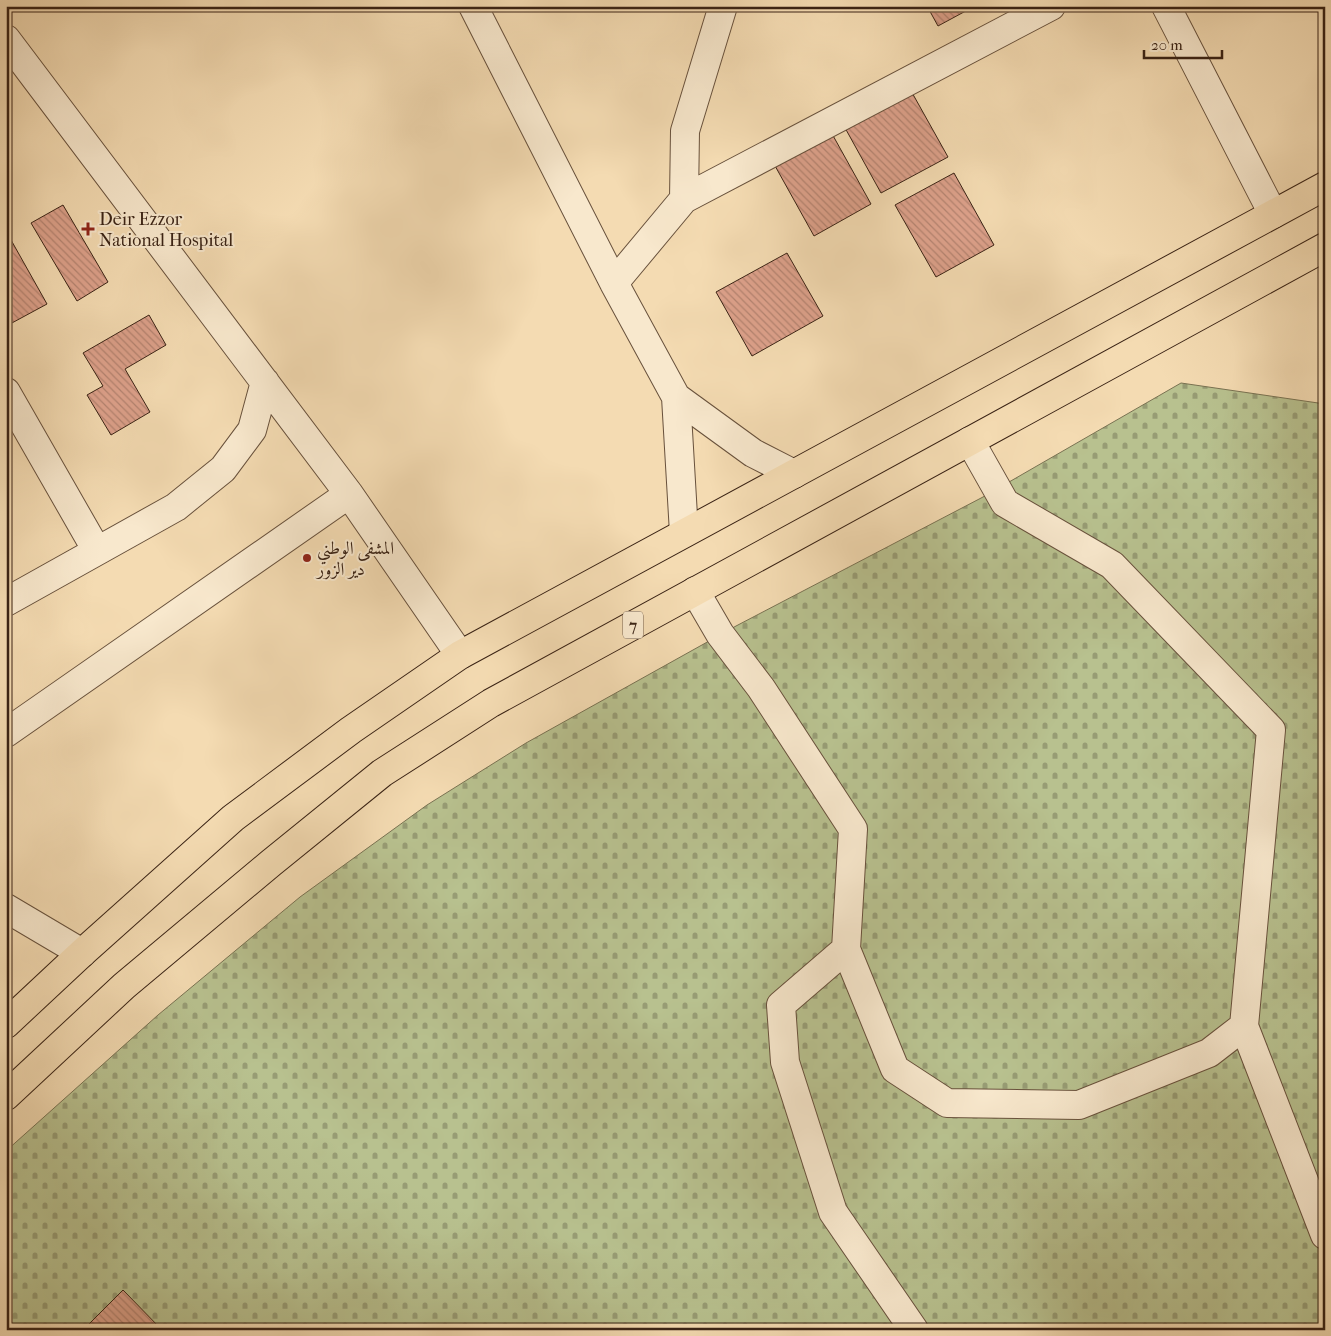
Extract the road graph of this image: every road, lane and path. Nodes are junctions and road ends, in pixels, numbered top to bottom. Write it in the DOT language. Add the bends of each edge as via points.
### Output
graph roads {
  1 [pos="473,6"];
  2 [pos="723,6"];
  3 [pos="1051,6"];
  4 [pos="1166,6"];
  5 [pos="6,38"];
  6 [pos="1325,186"];
  7 [pos="684,199"];
  8 [pos="1273,214"];
  9 [pos="1325,248"];
  10 [pos="614,283"];
  11 [pos="264,382"];
  12 [pos="6,392"];
  13 [pos="676,397"];
  14 [pos="970,441"];
  15 [pos="794,474"];
  16 [pos="349,494"];
  17 [pos="684,533"];
  18 [pos="97,551"];
  19 [pos="695,592"];
  20 [pos="6,602"];
  21 [pos="460,655"];
  22 [pos="6,733"];
  23 [pos="6,908"];
  24 [pos="846,949"];
  25 [pos="82,953"];
  26 [pos="6,1024"];
  27 [pos="1244,1026"];
  28 [pos="6,1096"];
  29 [pos="1325,1235"];
  30 [pos="914,1330"];
  1 -- 10 [label="street"];
  2 -- 7 [label="street" via="686,131"];
  3 -- 7 [label="street"];
  4 -- 8 [label="street"];
  5 -- 11 [label="street"];
  6 -- 8 [label="main road"];
  7 -- 10 [label="street"];
  8 -- 15 [label="main road"];
  9 -- 14 [label="main road, 7"];
  10 -- 13 [label="street"];
  11 -- 16 [label="street"];
  11 -- 18 [label="street" via="252,430 223,469 176,507"];
  12 -- 18 [label="street"];
  13 -- 15 [label="street" via="753,453"];
  13 -- 17 [label="street"];
  14 -- 19 [label="main road, 7"];
  14 -- 27 [label="street" via="1005,503 1112,565 1271,730"];
  15 -- 17 [label="main road"];
  16 -- 21 [label="street"];
  16 -- 22 [label="street"];
  17 -- 21 [label="main road"];
  18 -- 20 [label="street"];
  19 -- 24 [label="street" via="853,829"];
  19 -- 28 [label="main road, 7" via="491,703 382,773 124,986"];
  21 -- 25 [label="main road" via="351,730 233,818"];
  23 -- 25 [label="street"];
  24 -- 27 [label="street" via="895,1069 946,1103 1079,1105 1209,1054"];
  24 -- 30 [label="street" via="781,1005 785,1062 834,1212"];
  25 -- 26 [label="main road"];
  27 -- 29 [label="street"];
}
